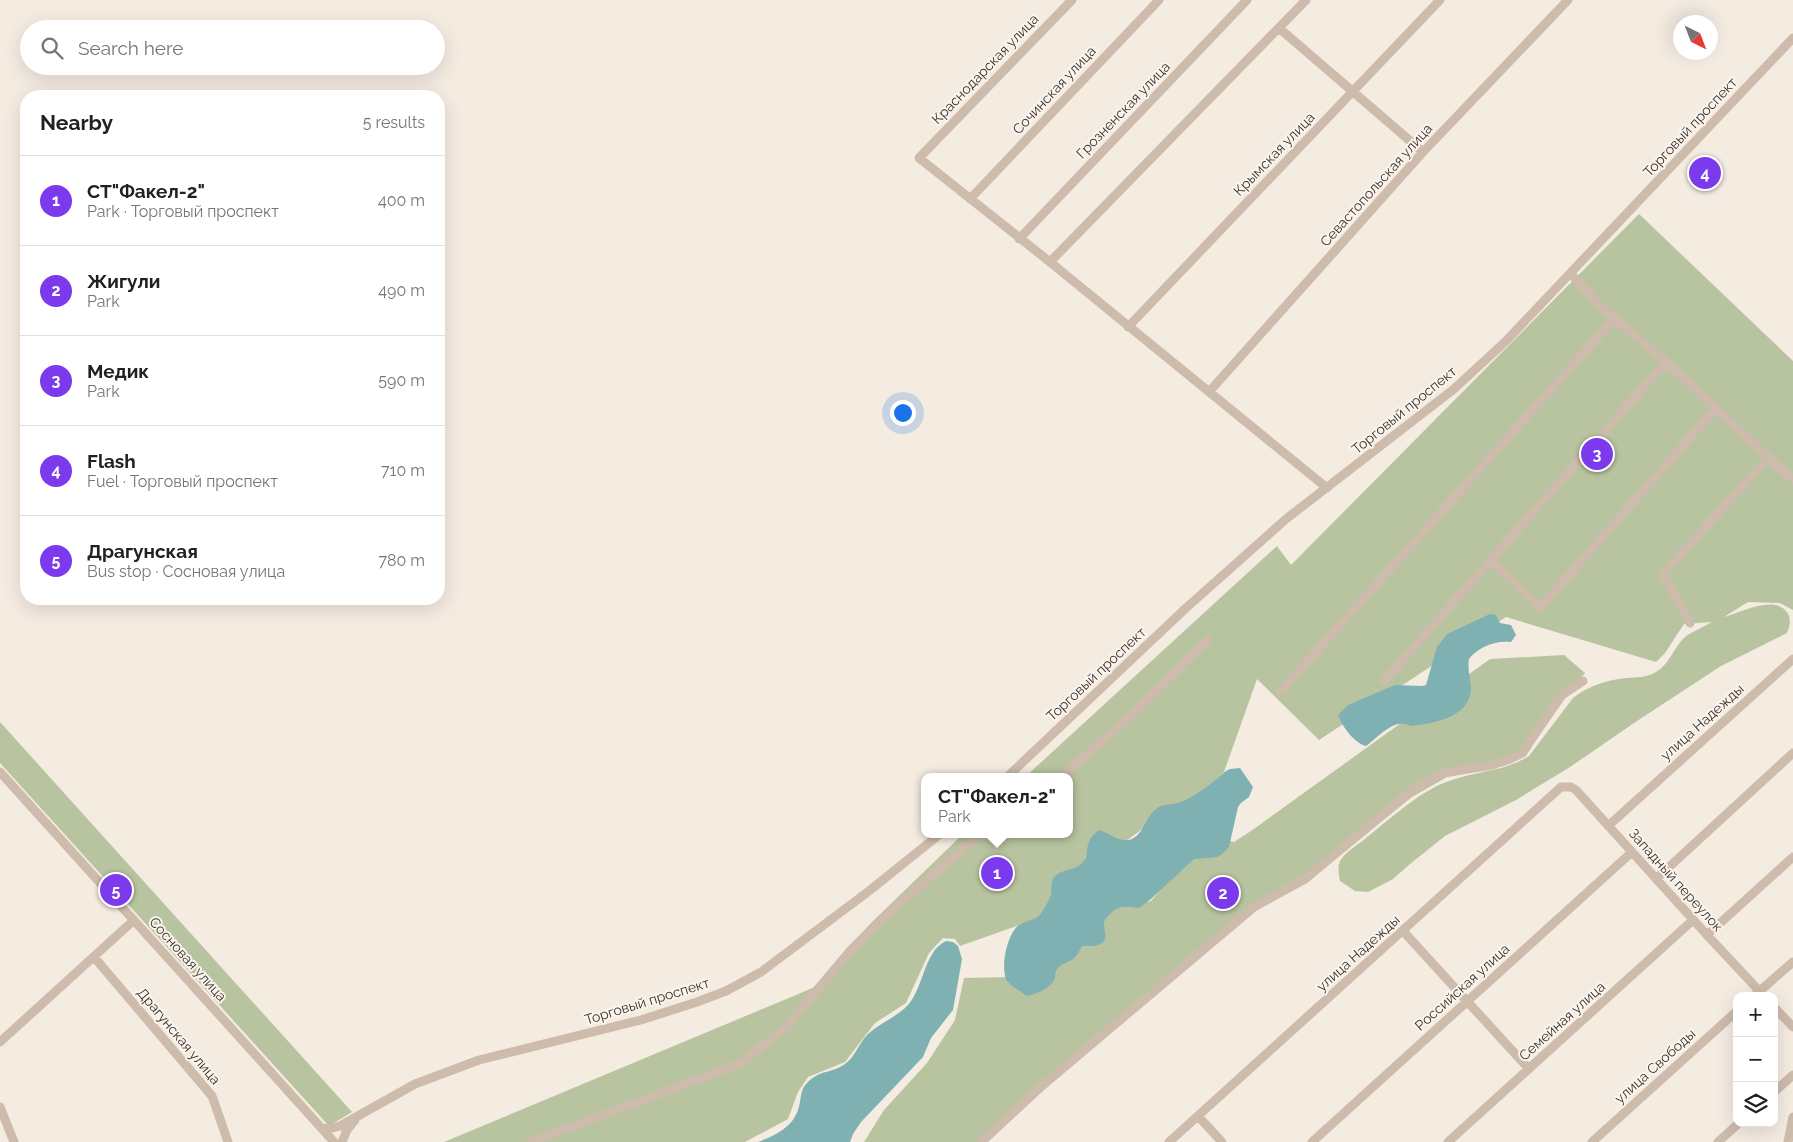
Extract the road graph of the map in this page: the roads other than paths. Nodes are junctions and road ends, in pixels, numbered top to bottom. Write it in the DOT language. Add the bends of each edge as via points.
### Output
graph roads {
  1 [pos="1072,0"];
  2 [pos="1158,0"];
  3 [pos="1247,0"];
  4 [pos="1306,0"];
  5 [pos="1440,0"];
  6 [pos="1568,0"];
  7 [pos="1279,28"];
  8 [pos="1793,38"];
  9 [pos="1353,92"];
  10 [pos="1423,152"];
  11 [pos="970,199"];
  12 [pos="1019,239"];
  13 [pos="1050,262"];
  14 [pos="1571,274"];
  15 [pos="1614,319"];
  16 [pos="1128,327"];
  17 [pos="1666,362"];
  18 [pos="1209,392"];
  19 [pos="1716,408"];
  20 [pos="1769,457"];
  21 [pos="1793,480"];
  22 [pos="1327,488"];
  23 [pos="1491,560"];
  24 [pos="1690,623"];
  25 [pos="1208,640"];
  26 [pos="1793,659"];
  27 [pos="1384,681"];
  28 [pos="1583,681"];
  29 [pos="1281,691"];
  30 [pos="1793,753"];
  31 [pos="0,772"];
  32 [pos="1011,773"];
  33 [pos="1066,773"];
  34 [pos="1566,786"];
  35 [pos="1608,826"];
  36 [pos="935,838"];
  37 [pos="976,838"];
  38 [pos="1632,852"];
  39 [pos="1793,857"];
  40 [pos="1656,879"];
  41 [pos="134,920"];
  42 [pos="1693,920"];
  43 [pos="1403,931"];
  44 [pos="1707,935"];
  45 [pos="94,957"];
  46 [pos="1793,962"];
  47 [pos="1757,992"];
  48 [pos="1761,992"];
  49 [pos="1467,1001"];
  50 [pos="1778,1011"];
  51 [pos="1733,1015"];
  52 [pos="1793,1027"];
  53 [pos="0,1042"];
  54 [pos="1529,1069"];
  55 [pos="1793,1075"];
  56 [pos="1778,1088"];
  57 [pos="0,1107"];
  58 [pos="1198,1116"];
  59 [pos="1793,1117"];
  60 [pos="357,1118"];
  61 [pos="1735,1127"];
  62 [pos="322,1128"];
  63 [pos="14,1142"];
  64 [pos="228,1142"];
  65 [pos="334,1142"];
  66 [pos="342,1142"];
  67 [pos="531,1142"];
  68 [pos="981,1142"];
  69 [pos="1169,1142"];
  70 [pos="1222,1142"];
  71 [pos="1312,1142"];
  72 [pos="1448,1142"];
  73 [pos="1592,1142"];
  74 [pos="1718,1142"];
  75 [pos="1788,1142"];
  1 -- 11 [label="street, Краснодарская улица" via="919,158"];
  2 -- 11 [label="street, Сочинская улица"];
  3 -- 12 [label="street, Грозненская улица"];
  4 -- 7 [label="street"];
  5 -- 9 [label="street, Крымская улица"];
  6 -- 10 [label="street, Севастопольская улица"];
  7 -- 9 [label="street"];
  7 -- 13 [label="street"];
  8 -- 14 [label="street, Торговый проспект"];
  9 -- 10 [label="street"];
  9 -- 16 [label="street, Крымская улица"];
  10 -- 18 [label="street, Севастопольская улица"];
  11 -- 12 [label="street"];
  12 -- 13 [label="street"];
  13 -- 16 [label="street"];
  14 -- 15 [label="street"];
  14 -- 22 [label="street, Торговый проспект" via="1506,342 1454,388"];
  15 -- 17 [label="street"];
  15 -- 29 [label="street"];
  16 -- 18 [label="street"];
  17 -- 19 [label="street"];
  17 -- 23 [label="street"];
  18 -- 22 [label="street"];
  19 -- 20 [label="street"];
  19 -- 23 [label="street" via="1540,608"];
  20 -- 21 [label="street"];
  20 -- 24 [label="street" via="1663,574"];
  22 -- 32 [label="street, Торговый проспект" via="1286,519 1207,589"];
  23 -- 27 [label="street"];
  25 -- 33 [label="street"];
  26 -- 35 [label="street, улица Надежды"];
  28 -- 68 [label="street" via="1562,695 1522,753 1492,764 1443,773 1411,791 1305,879 1254,906 1043,1085"];
  30 -- 40 [label="street"];
  31 -- 41 [label="street, Сосновая улица"];
  34 -- 35 [label="street, Западный переулок" via="1576,790"];
  34 -- 43 [label="street, улица Надежды" via="1556,790"];
  35 -- 38 [label="street, Западный переулок"];
  36 -- 60 [label="street, Торговый проспект" via="761,972 726,991 641,1020 479,1060 415,1084"];
  37 -- 67 [label="street" via="883,918 851,950 785,1028 739,1064"];
  38 -- 40 [label="street, Западный переулок"];
  38 -- 49 [label="street, Российская улица"];
  39 -- 44 [label="street"];
  40 -- 42 [label="street, Западный переулок"];
  41 -- 45 [label="street"];
  41 -- 62 [label="street, Сосновая улица"];
  42 -- 44 [label="street, Западный переулок"];
  42 -- 54 [label="street, Семейная улица"];
  43 -- 49 [label="street"];
  43 -- 58 [label="street, улица Надежды"];
  44 -- 47 [label="street, Западный переулок"];
  45 -- 53 [label="street"];
  45 -- 64 [label="street, Драгунская улица" via="212,1096"];
  46 -- 48 [label="street"];
  49 -- 54 [label="street"];
  49 -- 71 [label="street, Российская улица"];
  50 -- 52 [label="street"];
  51 -- 73 [label="street, улица Свободы"];
  54 -- 72 [label="street, Семейная улица"];
  55 -- 56 [label="street"];
  57 -- 63 [label="street"];
  58 -- 69 [label="street, улица Надежды"];
  58 -- 70 [label="street"];
  59 -- 75 [label="street"];
  60 -- 62 [label="street" via="340,1126"];
  60 -- 66 [label="street"];
  61 -- 74 [label="street"];
  62 -- 65 [label="street, Сосновая улица"];
}
